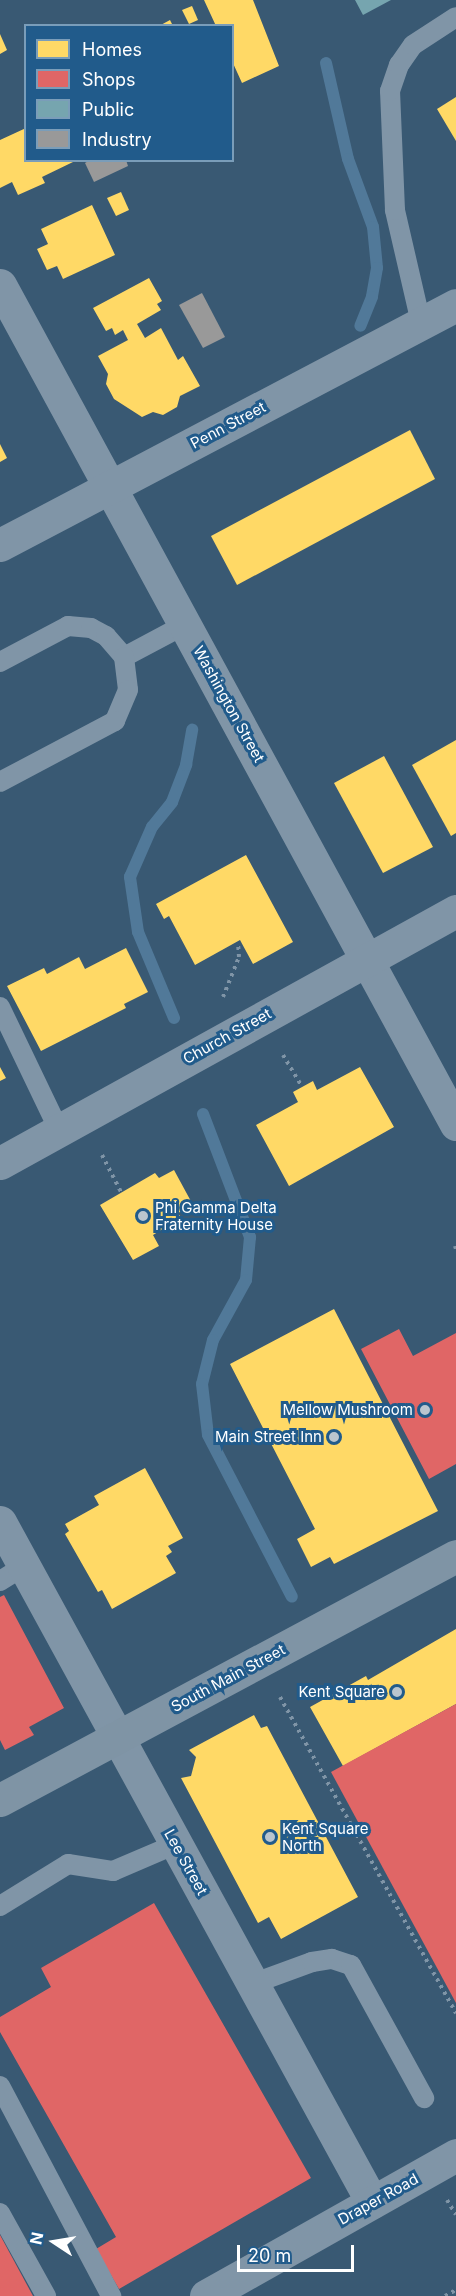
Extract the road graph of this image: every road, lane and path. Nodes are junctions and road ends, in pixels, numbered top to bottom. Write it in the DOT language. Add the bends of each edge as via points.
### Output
graph roads {
  1 [pos="456,17"];
  2 [pos="0,285"];
  3 [pos="456,305"];
  4 [pos="421,323"];
  5 [pos="111,486"];
  6 [pos="0,545"];
  7 [pos="186,624"];
  8 [pos="124,657"];
  9 [pos="0,662"];
  10 [pos="0,782"];
  11 [pos="456,910"];
  12 [pos="238,942"];
  13 [pos="368,958"];
  14 [pos="221,1004"];
  15 [pos="0,1007"];
  16 [pos="283,1055"];
  17 [pos="302,1087"];
  18 [pos="456,1124"];
  19 [pos="58,1130"];
  20 [pos="102,1155"];
  21 [pos="0,1163"];
  22 [pos="122,1192"];
  23 [pos="0,1522"];
  24 [pos="456,1556"];
  25 [pos="12,1573"];
  26 [pos="280,1697"];
  27 [pos="118,1738"];
  28 [pos="0,1800"];
  29 [pos="176,1844"];
  30 [pos="0,1906"];
  31 [pos="252,1984"];
  32 [pos="456,2013"];
  33 [pos="0,2086"];
  34 [pos="424,2098"];
  35 [pos="456,2155"];
  36 [pos="372,2202"];
  37 [pos="451,2206"];
  38 [pos="0,2213"];
  39 [pos="456,2215"];
  40 [pos="456,2290"];
  41 [pos="46,2296"];
  42 [pos="111,2296"];
  43 [pos="206,2296"];
  44 [pos="445,2296"];
  1 -- 4 [label="lane" via="413,45 399,65 390,91 395,210"];
  2 -- 5 [label="street, Washington Street"];
  3 -- 4 [label="street, Penn Street"];
  4 -- 5 [label="street, Penn Street"];
  5 -- 6 [label="street, Penn Street"];
  5 -- 7 [label="street, Washington Street"];
  7 -- 8 [label="lane"];
  7 -- 13 [label="street, Washington Street"];
  8 -- 9 [label="lane" via="106,636 91,628 68,626"];
  8 -- 10 [label="lane" via="128,690 115,721"];
  11 -- 13 [label="street, Church Street"];
  12 -- 14 [label="path" via="239,957"];
  13 -- 18 [label="street, Washington Street"];
  13 -- 19 [label="street, Church Street"];
  15 -- 19 [label="lane"];
  16 -- 17 [label="path"];
  19 -- 21 [label="street, Church Street"];
  20 -- 22 [label="path"];
  23 -- 25 [label="street, Lee Street"];
  24 -- 27 [label="main road, South Main Street"];
  25 -- 27 [label="street, Lee Street"];
  26 -- 32 [label="path"];
  27 -- 28 [label="main road, South Main Street"];
  27 -- 29 [label="street, Lee Street"];
  29 -- 30 [label="lane" via="113,1871 68,1864"];
  29 -- 31 [label="street, Lee Street"];
  31 -- 34 [label="lane" via="312,1962 332,1959 351,1965"];
  31 -- 36 [label="street, Lee Street"];
  33 -- 42 [label="lane"];
  35 -- 36 [label="street, Draper Road"];
  36 -- 43 [label="street, Draper Road"];
  37 -- 39 [label="path"];
  38 -- 41 [label="lane"];
  40 -- 44 [label="path"];
}
